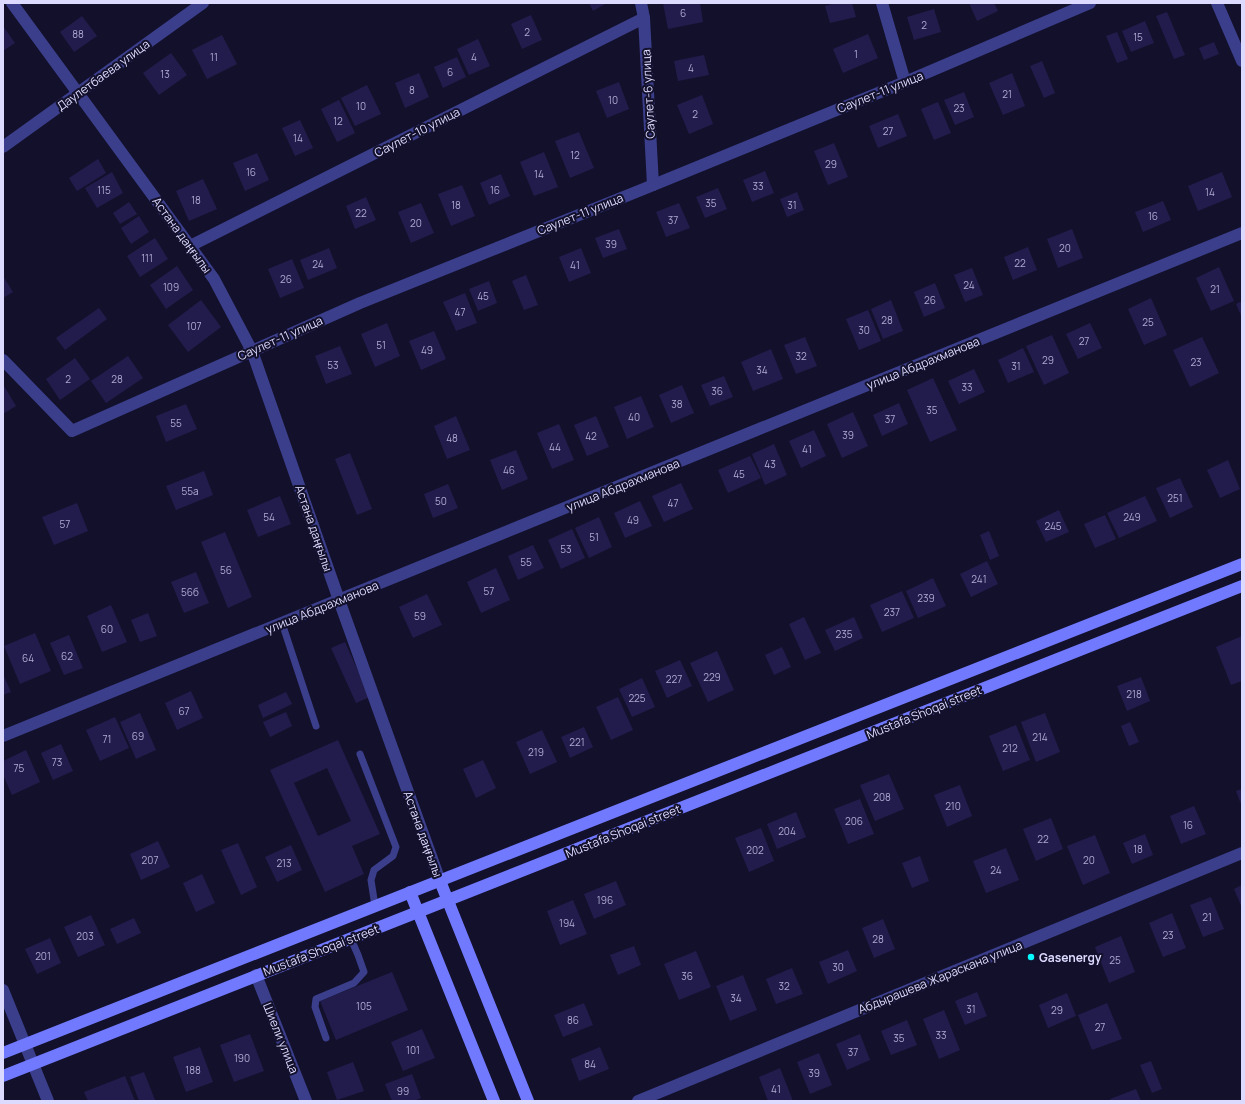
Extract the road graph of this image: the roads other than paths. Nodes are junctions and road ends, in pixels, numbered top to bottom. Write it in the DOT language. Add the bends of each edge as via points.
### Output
graph roads {
  1 [pos="12,3"];
  2 [pos="203,3"];
  3 [pos="641,3"];
  4 [pos="882,3"];
  5 [pos="1090,3"];
  6 [pos="1216,3"];
  7 [pos="644,18"];
  8 [pos="1242,61"];
  9 [pos="905,82"];
  10 [pos="78,94"];
  11 [pos="3,147"];
  12 [pos="653,185"];
  13 [pos="1242,233"];
  14 [pos="190,246"];
  15 [pos="252,351"];
  16 [pos="3,361"];
  17 [pos="1242,564"];
  18 [pos="1242,586"];
  19 [pos="339,600"];
  20 [pos="282,623"];
  21 [pos="316,726"];
  22 [pos="3,736"];
  23 [pos="360,754"];
  24 [pos="1242,853"];
  25 [pos="440,881"];
  26 [pos="410,892"];
  27 [pos="447,900"];
  28 [pos="375,906"];
  29 [pos="418,912"];
  30 [pos="351,939"];
  31 [pos="256,975"];
  32 [pos="3,990"];
  33 [pos="326,1038"];
  34 [pos="25,1044"];
  35 [pos="3,1053"];
  36 [pos="33,1064"];
  37 [pos="3,1076"];
  38 [pos="48,1101"];
  39 [pos="306,1101"];
  40 [pos="494,1101"];
  41 [pos="528,1101"];
  42 [pos="638,1101"];
  1 -- 10 [label="street, Астана даңғылы"];
  2 -- 10 [label="street, Даулетбаева улица"];
  3 -- 7 [label="street, Саулет-6 улица"];
  4 -- 9 [label="street"];
  5 -- 9 [label="street, Саулет-11 улица"];
  6 -- 8 [label="street"];
  7 -- 12 [label="street, Саулет-6 улица"];
  7 -- 14 [label="street, Саулет-10 улица"];
  9 -- 12 [label="street, Саулет-11 улица"];
  10 -- 11 [label="street, Даулетбаева улица"];
  10 -- 14 [label="street, Астана даңғылы"];
  12 -- 15 [label="street, Саулет-11 улица" via="360,303"];
  13 -- 19 [label="street, улица Абдрахманова"];
  14 -- 15 [label="street, Астана даңғылы" via="214,279"];
  15 -- 16 [label="street, Саулет-11 улица" via="72,431"];
  15 -- 19 [label="street, Астана даңғылы"];
  17 -- 25 [label="street, Mustafa Shoqai street"];
  18 -- 27 [label="street, Mustafa Shoqai street"];
  19 -- 20 [label="street, улица Абдрахманова"];
  19 -- 25 [label="street, Астана даңғылы"];
  20 -- 21 [label="lane"];
  20 -- 22 [label="street, улица Абдрахманова"];
  23 -- 28 [label="lane" via="396,847 393,856 374,870 370,880"];
  24 -- 42 [label="street, Абдырашева Жараскана улица"];
  25 -- 26 [label="street, Mustafa Shoqai street"];
  25 -- 27 [label="street, Астана даңғылы"];
  26 -- 28 [label="street, Mustafa Shoqai street"];
  26 -- 29 [label="street"];
  27 -- 29 [label="street, Mustafa Shoqai street"];
  27 -- 41 [label="street, Астана даңғылы"];
  28 -- 34 [label="street, Mustafa Shoqai street"];
  29 -- 30 [label="street, Mustafa Shoqai street"];
  29 -- 40 [label="street"];
  30 -- 31 [label="street, Mustafa Shoqai street"];
  30 -- 33 [label="lane" via="364,972 354,984 316,999 315,1007"];
  31 -- 36 [label="street, Mustafa Shoqai street"];
  31 -- 39 [label="street, Шиели улица"];
  32 -- 34 [label="street"];
  34 -- 35 [label="street, Mustafa Shoqai street"];
  34 -- 36 [label="street"];
  36 -- 37 [label="street, Mustafa Shoqai street"];
  36 -- 38 [label="street"];
}
